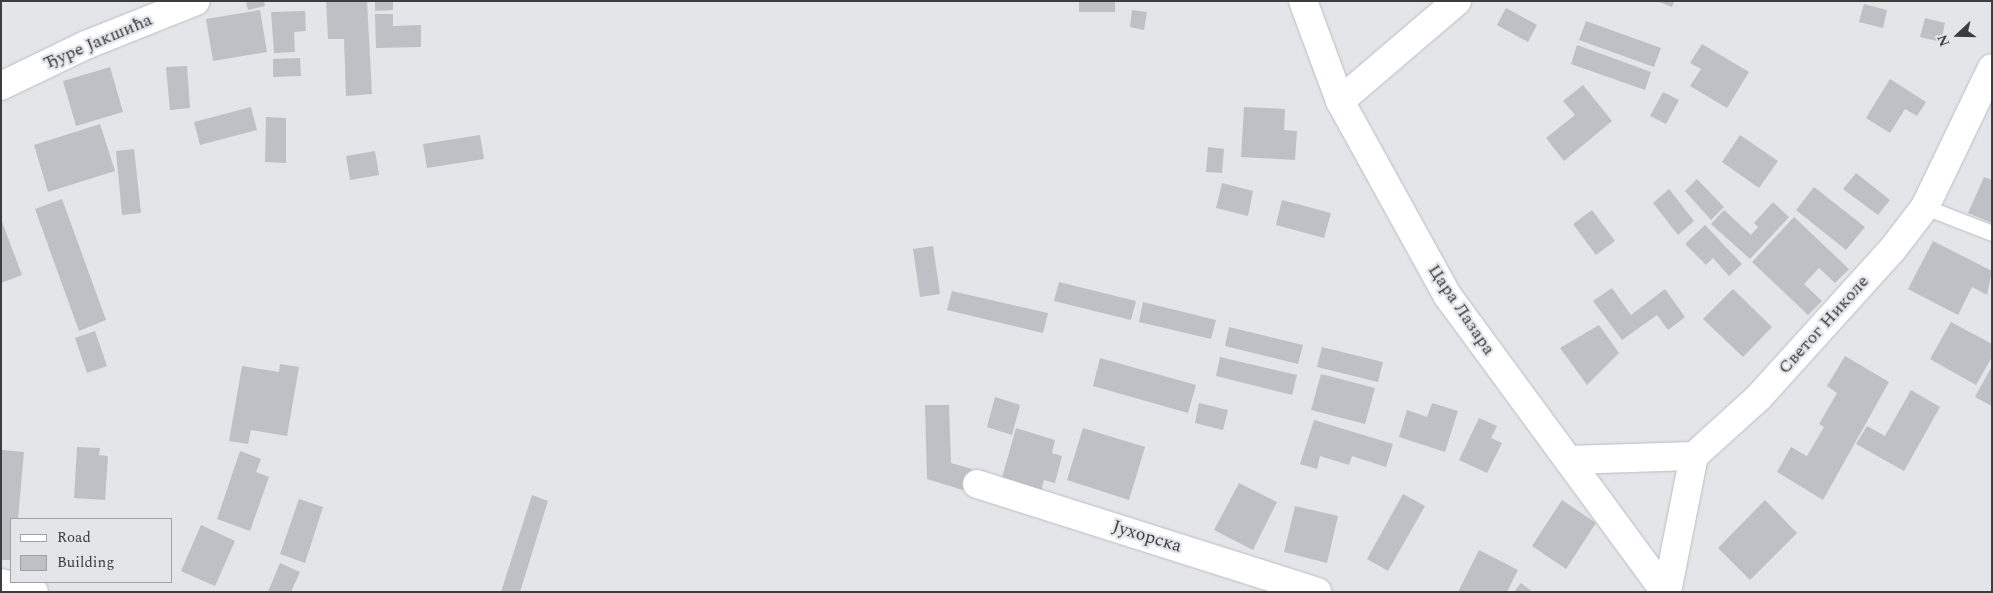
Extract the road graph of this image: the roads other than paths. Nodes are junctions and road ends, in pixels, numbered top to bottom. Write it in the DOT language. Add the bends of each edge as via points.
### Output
graph roads {
  1 [pos="196,1"];
  2 [pos="1304,1"];
  3 [pos="1457,1"];
  4 [pos="1992,68"];
  5 [pos="1,86"];
  6 [pos="1340,102"];
  7 [pos="1925,207"];
  8 [pos="1992,233"];
  9 [pos="1694,456"];
  10 [pos="1568,460"];
  11 [pos="977,484"];
  12 [pos="1,583"];
  13 [pos="34,592"];
  14 [pos="1317,592"];
  15 [pos="1666,592"];
  1 -- 5 [label="street, Ђуре Јакшића" via="86,45"];
  2 -- 6 [label="street, Цара Лазара"];
  3 -- 6 [label="street"];
  4 -- 7 [label="street, Светог Николе"];
  6 -- 10 [label="street, Цара Лазара" via="1447,295"];
  7 -- 8 [label="lane"];
  7 -- 9 [label="street, Светог Николе" via="1892,250 1759,397"];
  9 -- 10 [label="street"];
  9 -- 15 [label="street"];
  10 -- 15 [label="street, Цара Лазара"];
  11 -- 14 [label="street, Јухорска"];
  12 -- 13 [label="street"];
}
